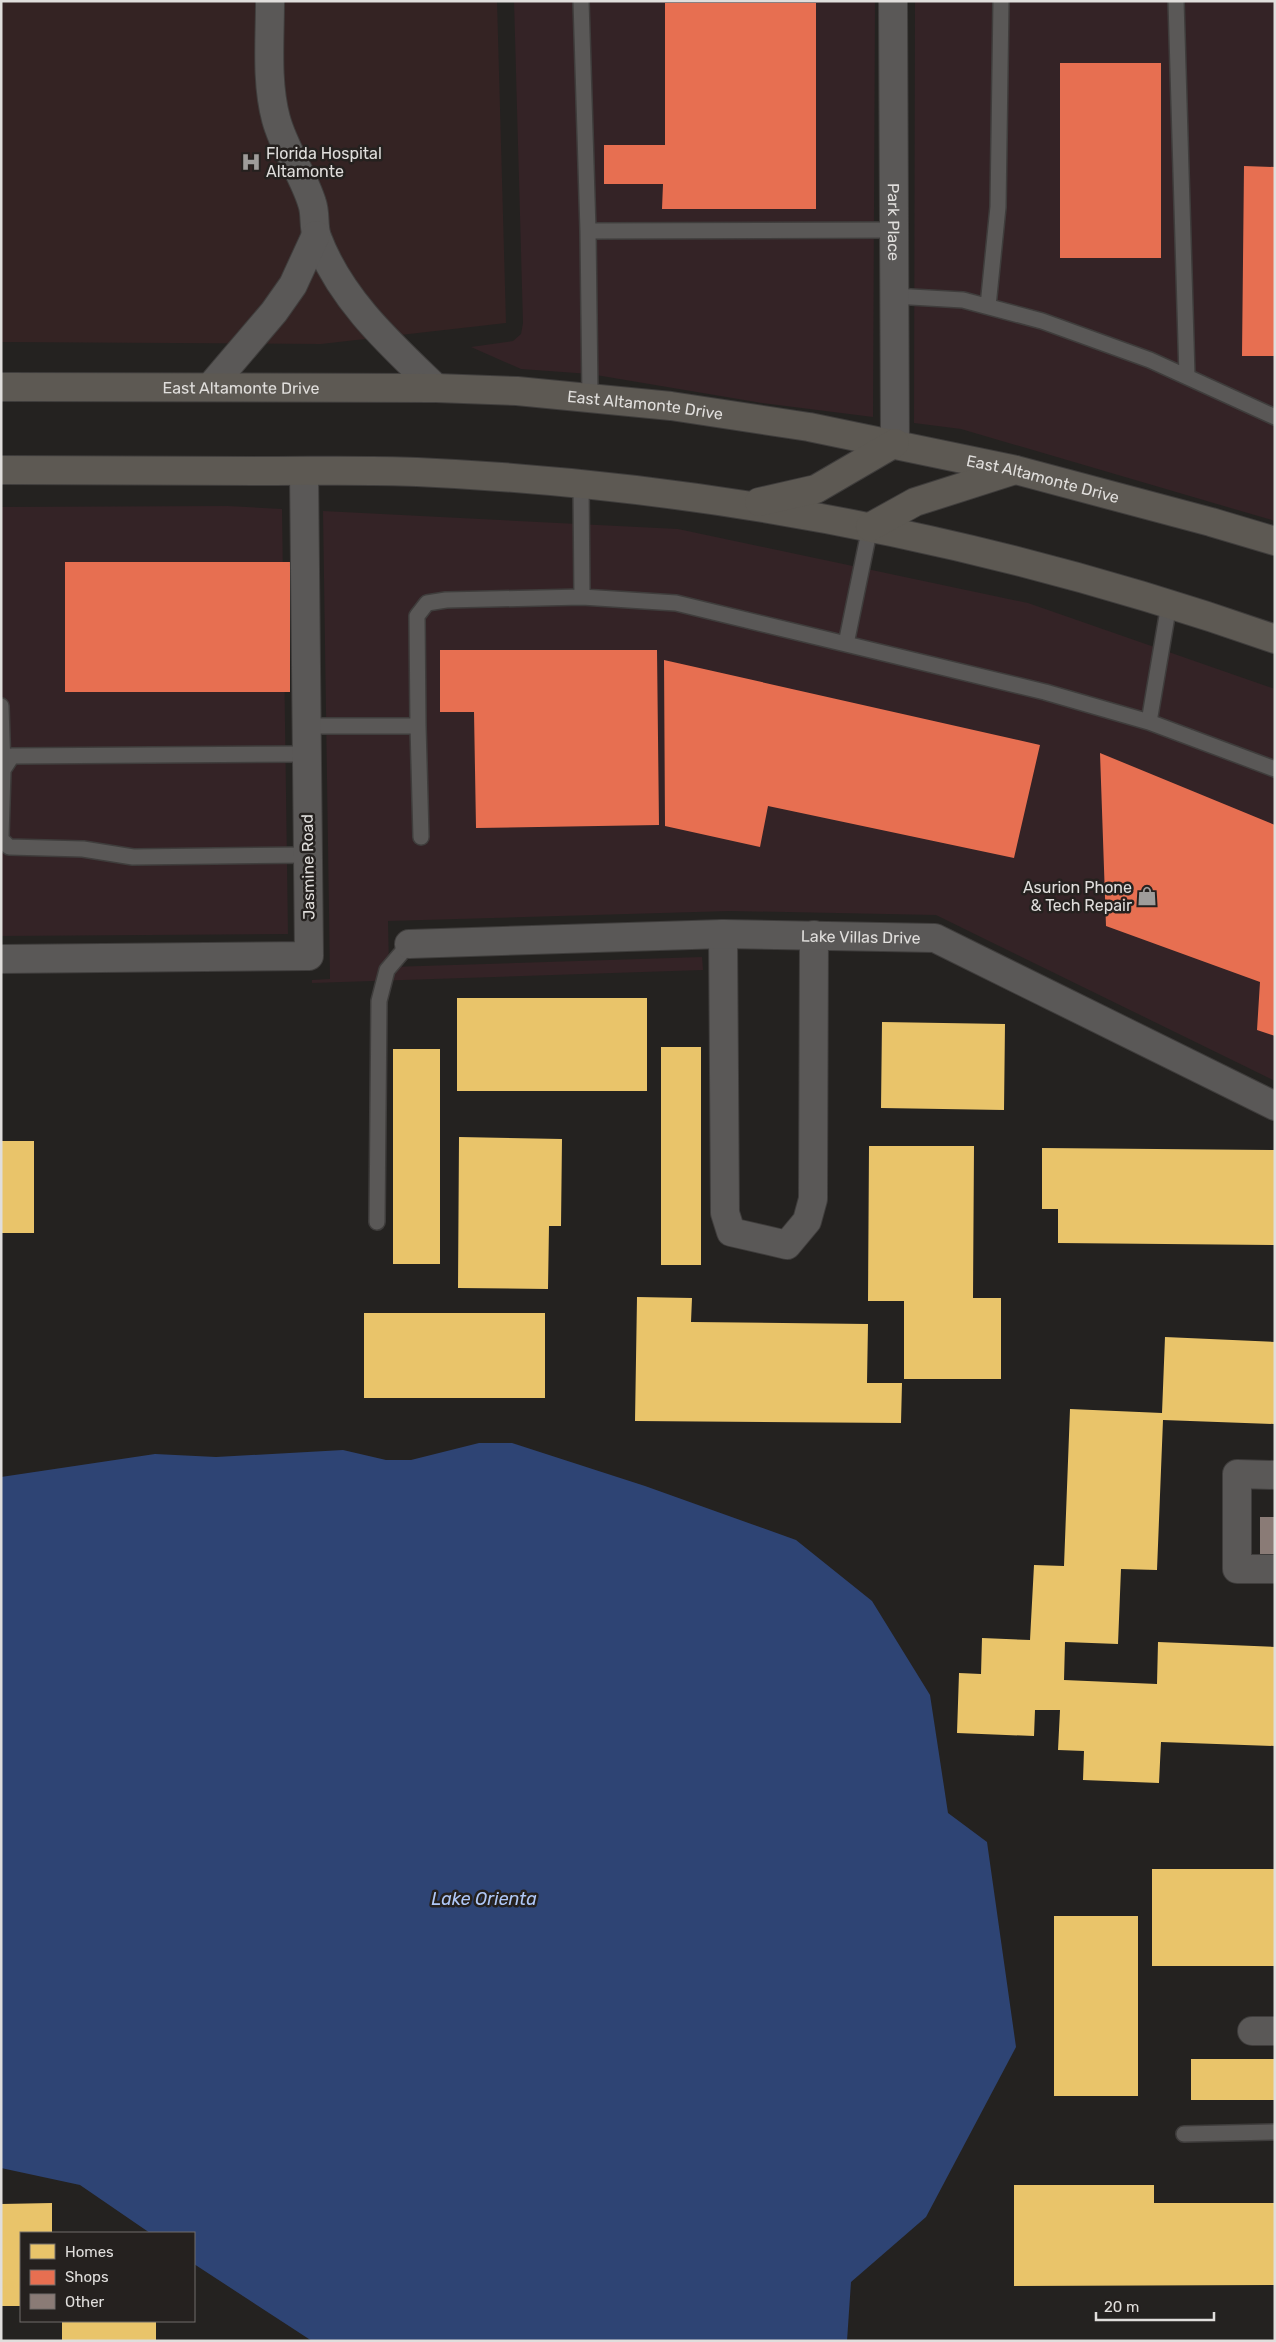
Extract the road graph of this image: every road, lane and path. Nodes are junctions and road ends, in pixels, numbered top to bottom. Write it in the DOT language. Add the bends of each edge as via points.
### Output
graph roads {
  1 [pos="270,1"];
  2 [pos="581,1"];
  3 [pos="893,1"];
  4 [pos="1001,1"];
  5 [pos="1176,1"];
  6 [pos="892,230"];
  7 [pos="588,231"];
  8 [pos="316,235"];
  9 [pos="894,296"];
  10 [pos="988,306"];
  11 [pos="1187,376"];
  12 [pos="211,386"];
  13 [pos="1,387"];
  14 [pos="436,388"];
  15 [pos="590,397"];
  16 [pos="1275,417"];
  17 [pos="895,443"];
  18 [pos="1,470"];
  19 [pos="1016,470"];
  20 [pos="304,471"];
  21 [pos="581,484"];
  22 [pos="748,504"];
  23 [pos="870,527"];
  24 [pos="1275,541"];
  25 [pos="582,597"];
  26 [pos="1169,604"];
  27 [pos="1275,639"];
  28 [pos="846,644"];
  29 [pos="1,706"];
  30 [pos="1149,722"];
  31 [pos="305,726"];
  32 [pos="418,726"];
  33 [pos="306,754"];
  34 [pos="1275,769"];
  35 [pos="3,770"];
  36 [pos="421,837"];
  37 [pos="1,838"];
  38 [pos="308,855"];
  39 [pos="723,934"];
  40 [pos="814,935"];
  41 [pos="409,944"];
  42 [pos="1,959"];
  43 [pos="1275,1106"];
  44 [pos="377,1222"];
  45 [pos="1275,1475"];
  46 [pos="1275,1569"];
  47 [pos="1275,2132"];
  48 [pos="1184,2134"];
  1 -- 8 [label="street" via="271,88 276,119 313,205"];
  2 -- 7 [label="lane"];
  3 -- 6 [label="street, Park Place"];
  4 -- 10 [label="lane" via="998,208"];
  5 -- 11 [label="lane"];
  6 -- 7 [label="lane"];
  6 -- 9 [label="street, Park Place"];
  7 -- 15 [label="lane"];
  8 -- 12 [label="street" via="293,285"];
  8 -- 14 [label="street" via="339,281 361,312 387,342"];
  9 -- 10 [label="lane" via="963,300"];
  9 -- 17 [label="street, Park Place"];
  10 -- 11 [label="lane" via="1042,321"];
  11 -- 16 [label="lane"];
  12 -- 13 [label="main road, East Altamonte Drive"];
  12 -- 14 [label="main road, East Altamonte Drive"];
  14 -- 15 [label="main road, East Altamonte Drive"];
  15 -- 17 [label="main road, East Altamonte Drive" via="719,413"];
  17 -- 19 [label="main road, East Altamonte Drive"];
  17 -- 22 [label="main road" via="816,490"];
  18 -- 20 [label="main road"];
  19 -- 23 [label="main road" via="915,502"];
  19 -- 24 [label="main road, East Altamonte Drive"];
  20 -- 21 [label="main road" via="416,472"];
  20 -- 31 [label="street, Jasmine Road"];
  21 -- 22 [label="main road"];
  21 -- 25 [label="lane"];
  22 -- 23 [label="main road"];
  23 -- 26 [label="main road" via="1051,569"];
  23 -- 28 [label="lane"];
  25 -- 28 [label="lane" via="676,603"];
  25 -- 32 [label="lane" via="426,603 417,616"];
  26 -- 27 [label="main road"];
  26 -- 30 [label="lane"];
  28 -- 30 [label="lane" via="1045,692"];
  29 -- 35 [label="lane"];
  30 -- 34 [label="lane"];
  31 -- 32 [label="lane"];
  31 -- 33 [label="street, Jasmine Road"];
  32 -- 36 [label="lane"];
  33 -- 35 [label="lane" via="12,756"];
  33 -- 38 [label="street, Jasmine Road"];
  35 -- 37 [label="lane"];
  37 -- 38 [label="lane" via="9,847 83,849 133,857"];
  38 -- 42 [label="street, Jasmine Road" via="309,956"];
  39 -- 40 [label="street, Lake Villas Drive"];
  39 -- 40 [label="street" via="725,1213 731,1232 787,1245 807,1221 813,1199"];
  39 -- 41 [label="street, Lake Villas Drive"];
  40 -- 43 [label="street, Lake Villas Drive" via="935,938"];
  41 -- 44 [label="lane" via="387,970 379,1001"];
  45 -- 46 [label="street" via="1237,1474 1237,1569"];
  47 -- 48 [label="lane"];
}
